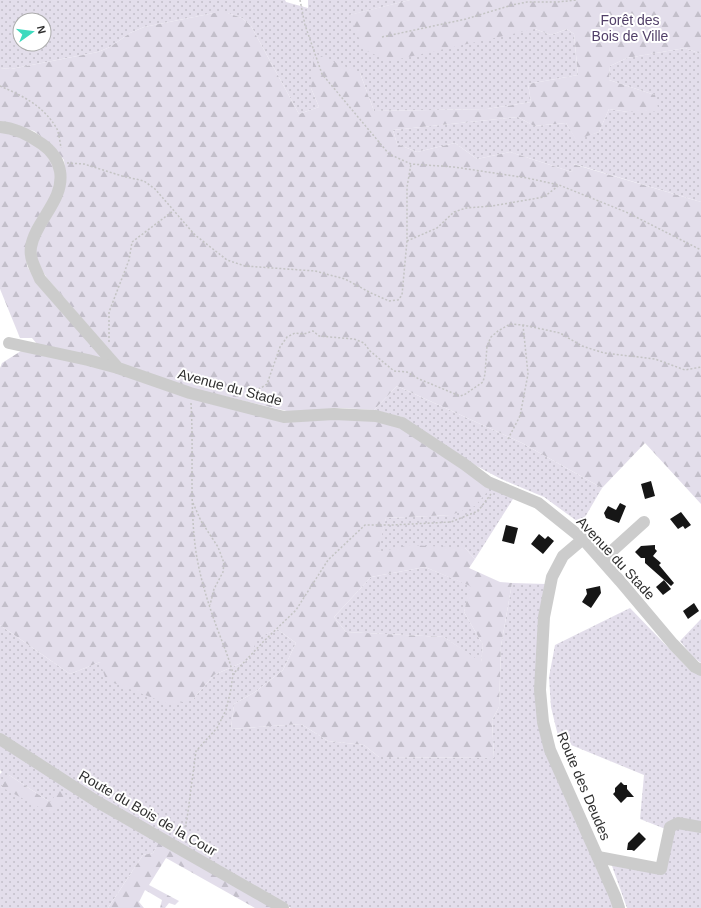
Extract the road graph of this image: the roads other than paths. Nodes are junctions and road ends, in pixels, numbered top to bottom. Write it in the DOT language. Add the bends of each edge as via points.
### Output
graph roads {
  1 [pos="0,127"];
  2 [pos="9,343"];
  3 [pos="118,368"];
  4 [pos="644,522"];
  5 [pos="582,539"];
  6 [pos="602,560"];
  7 [pos="701,670"];
  8 [pos="0,739"];
  9 [pos="701,827"];
  10 [pos="598,857"];
  11 [pos="283,908"];
  12 [pos="619,908"];
  1 -- 3 [label="street, Avenue du Stade" via="30,135 49,149 58,162 61,177 58,192 35,235 31,248 32,262 40,279"];
  2 -- 3 [label="street"];
  3 -- 5 [label="street, Avenue du Stade" via="190,393 284,417 334,414 376,416 402,423 488,482 538,503"];
  4 -- 6 [label="street"];
  5 -- 6 [label="street, Avenue du Stade"];
  5 -- 10 [label="street, Route des Deudes" via="563,556 552,577 544,617 540,690 543,722 550,750"];
  6 -- 7 [label="street, Avenue du Stade" via="673,644"];
  8 -- 11 [label="street, Route du Bois de la Cour" via="74,788"];
  9 -- 10 [label="street" via="678,823 670,827 661,869"];
  10 -- 12 [label="street, Route des Deudes"];
}
